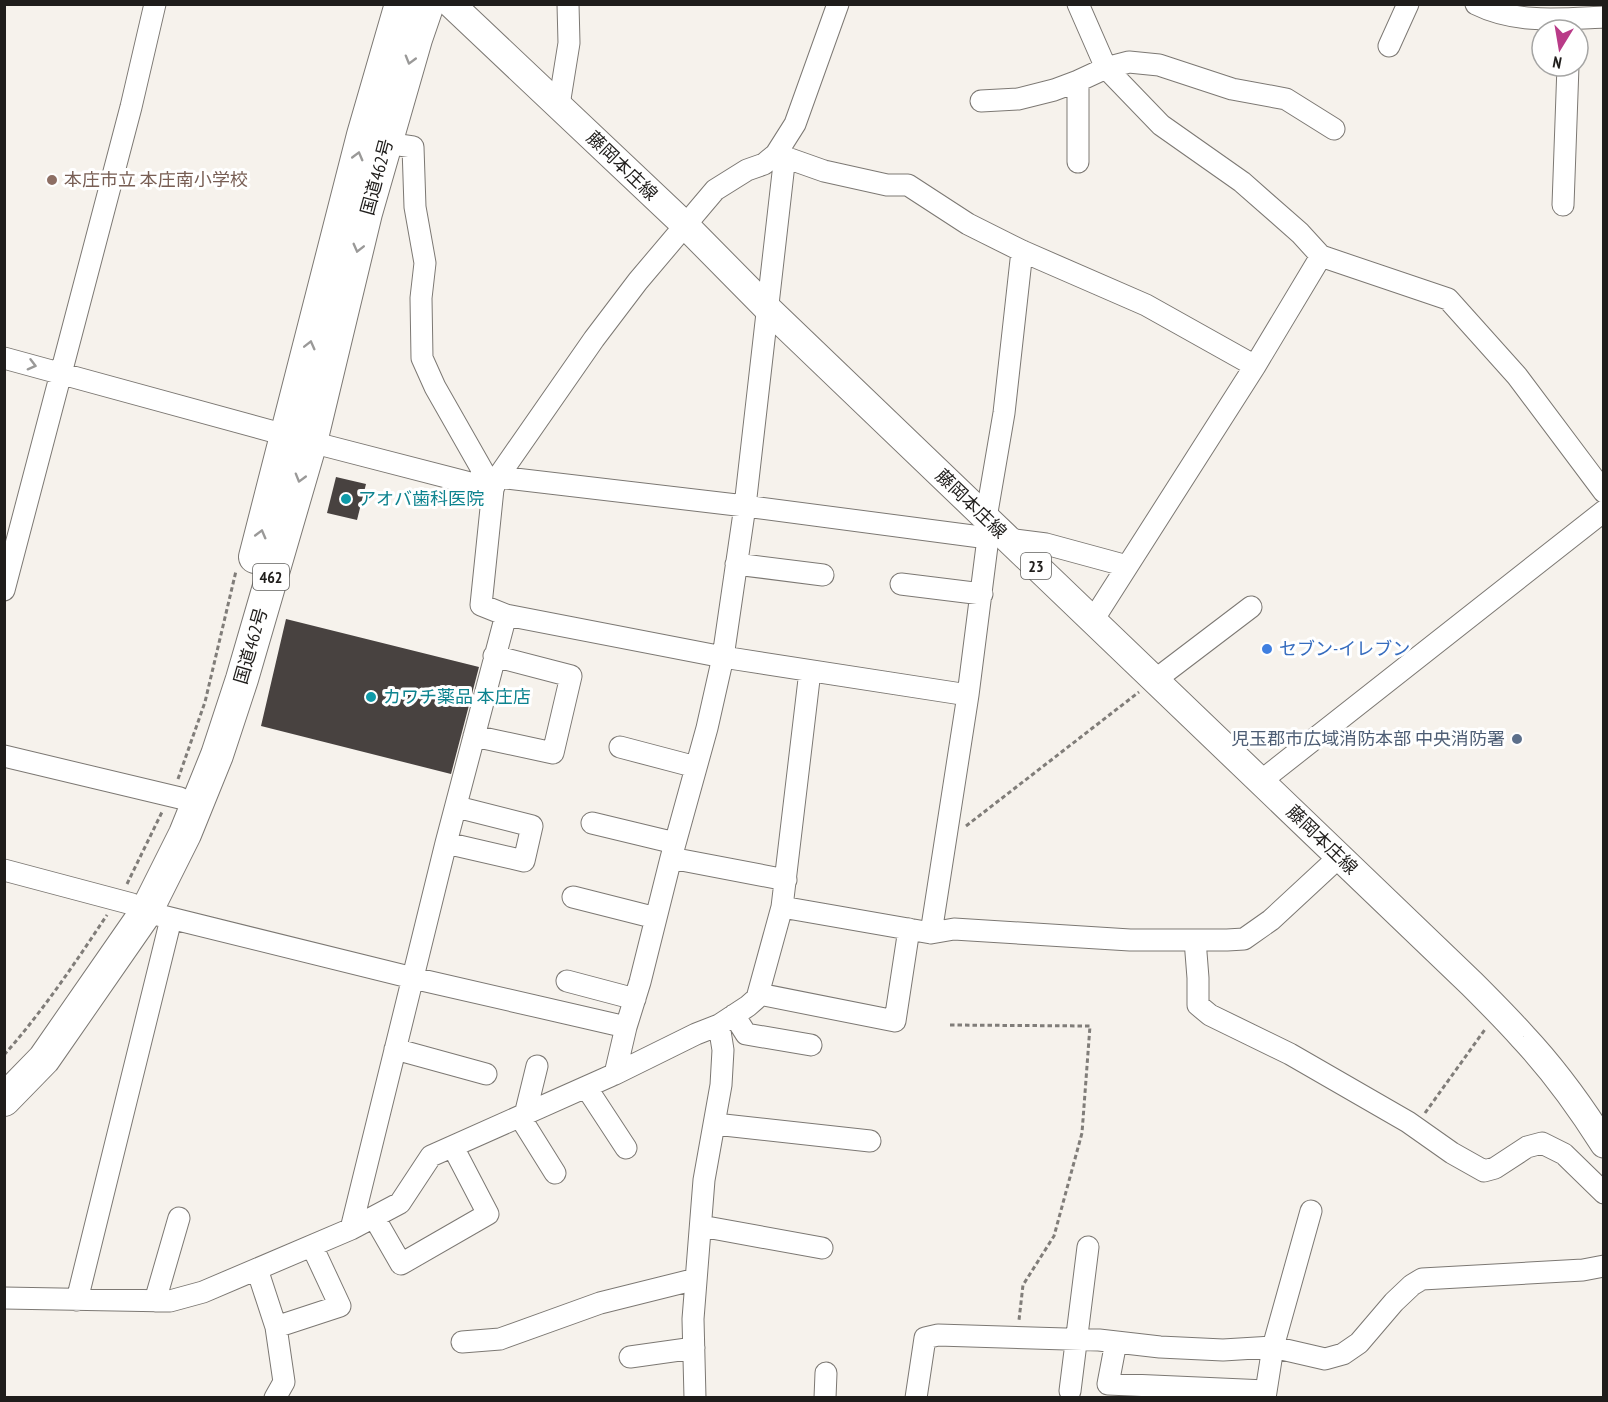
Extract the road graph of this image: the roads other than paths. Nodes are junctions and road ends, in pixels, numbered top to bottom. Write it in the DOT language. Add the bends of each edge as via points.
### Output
graph roads {
  1 [pos="155,4"];
  2 [pos="401,4"];
  3 [pos="428,4"];
  4 [pos="451,4"];
  5 [pos="568,4"];
  6 [pos="838,4"];
  7 [pos="1078,4"];
  8 [pos="1408,4"];
  9 [pos="1476,4"];
  10 [pos="1530,18"];
  11 [pos="1389,46"];
  12 [pos="1106,68"];
  13 [pos="1568,78"];
  14 [pos="1078,81"];
  15 [pos="981,101"];
  16 [pos="559,105"];
  17 [pos="1334,129"];
  18 [pos="386,143"];
  19 [pos="776,154"];
  20 [pos="1078,162"];
  21 [pos="1563,205"];
  22 [pos="686,226"];
  23 [pos="1022,251"];
  24 [pos="1321,256"];
  25 [pos="767,308"];
  26 [pos="4,358"];
  27 [pos="1255,366"];
  28 [pos="60,373"];
  29 [pos="299,438"];
  30 [pos="496,483"];
  31 [pos="1604,492"];
  32 [pos="745,506"];
  33 [pos="1604,511"];
  34 [pos="995,531"];
  35 [pos="736,564"];
  36 [pos="1127,566"];
  37 [pos="823,575"];
  38 [pos="901,584"];
  39 [pos="4,590"];
  40 [pos="982,594"];
  41 [pos="1251,607"];
  42 [pos="506,615"];
  43 [pos="1093,620"];
  44 [pos="494,656"];
  45 [pos="723,657"];
  46 [pos="810,671"];
  47 [pos="1155,680"];
  48 [pos="968,695"];
  49 [pos="474,736"];
  50 [pos="620,747"];
  51 [pos="4,756"];
  52 [pos="696,767"];
  53 [pos="1261,781"];
  54 [pos="173,798"];
  55 [pos="457,807"];
  56 [pos="592,823"];
  57 [pos="446,843"];
  58 [pos="673,850"];
  59 [pos="1339,857"];
  60 [pos="4,870"];
  61 [pos="786,880"];
  62 [pos="573,897"];
  63 [pos="137,907"];
  64 [pos="782,907"];
  65 [pos="656,918"];
  66 [pos="909,929"];
  67 [pos="931,933"];
  68 [pos="1195,940"];
  69 [pos="413,978"];
  70 [pos="567,981"];
  71 [pos="759,994"];
  72 [pos="635,999"];
  73 [pos="727,1020"];
  74 [pos="626,1027"];
  75 [pos="811,1045"];
  76 [pos="395,1049"];
  77 [pos="537,1066"];
  78 [pos="4,1072"];
  79 [pos="486,1074"];
  80 [pos="615,1074"];
  81 [pos="586,1087"];
  82 [pos="4,1100"];
  83 [pos="522,1116"];
  84 [pos="715,1124"];
  85 [pos="870,1141"];
  86 [pos="1604,1144"];
  87 [pos="453,1147"];
  88 [pos="626,1148"];
  89 [pos="555,1173"];
  90 [pos="1604,1193"];
  91 [pos="1311,1210"];
  92 [pos="374,1217"];
  93 [pos="179,1218"];
  94 [pos="701,1226"];
  95 [pos="351,1229"];
  96 [pos="312,1246"];
  97 [pos="1088,1247"];
  98 [pos="822,1248"];
  99 [pos="1604,1266"];
  100 [pos="257,1269"];
  101 [pos="696,1279"];
  102 [pos="4,1298"];
  103 [pos="76,1300"];
  104 [pos="155,1301"];
  105 [pos="276,1327"];
  106 [pos="1077,1339"];
  107 [pos="462,1342"];
  108 [pos="1116,1342"];
  109 [pos="1273,1347"];
  110 [pos="694,1348"];
  111 [pos="630,1357"];
  112 [pos="826,1373"];
  113 [pos="1070,1392"];
  114 [pos="1266,1394"];
  115 [pos="275,1398"];
  116 [pos="695,1398"];
  117 [pos="825,1398"];
  118 [pos="916,1398"];
  1 -- 28 [label="street"];
  29 -- 2 [label="highway, 国道462号 / 462, one-way" via="358,156"];
  3 -- 18 [label="highway, 国道462号 / 462, one-way"];
  4 -- 16 [label="main road, 藤岡本庄線 / 23"];
  5 -- 16 [label="street" via="569,43"];
  6 -- 19 [label="street" via="795,124"];
  7 -- 12 [label="street"];
  8 -- 11 [label="street"];
  9 -- 10 [label="street"];
  12 -- 14 [label="street"];
  12 -- 17 [label="street" via="1129,62 1159,65 1232,89 1286,99"];
  12 -- 24 [label="street" via="1161,125 1242,182"];
  13 -- 21 [label="street"];
  14 -- 15 [label="street" via="1018,99"];
  14 -- 20 [label="street"];
  16 -- 22 [label="main road, 藤岡本庄線 / 23"];
  18 -- 29 [label="highway, 国道462号 / 462, one-way"];
  18 -- 30 [label="street" via="413,147 415,207 425,263 422,358 435,387"];
  19 -- 22 [label="street" via="715,190"];
  19 -- 23 [label="street" via="824,171 887,185 908,185 968,224"];
  19 -- 25 [label="street" via="784,164"];
  22 -- 25 [label="main road, 藤岡本庄線 / 23"];
  22 -- 30 [label="street" via="594,339"];
  23 -- 27 [label="street" via="1146,305"];
  23 -- 34 [label="street"];
  24 -- 27 [label="street"];
  24 -- 31 [label="street" via="1448,299 1516,376"];
  25 -- 32 [label="street"];
  25 -- 34 [label="main road, 藤岡本庄線 / 23"];
  26 -- 28 [label="street, one-way"];
  27 -- 36 [label="street"];
  28 -- 29 [label="street"];
  28 -- 39 [label="street"];
  29 -- 30 [label="street"];
  54 -- 29 [label="highway, 国道462号 / 462, one-way" via="224,672"];
  29 -- 63 [label="highway, 国道462号 / 462, one-way" via="242,679 217,755 185,834"];
  30 -- 32 [label="street"];
  30 -- 42 [label="street" via="481,605"];
  32 -- 34 [label="street"];
  32 -- 35 [label="street"];
  33 -- 53 [label="street"];
  34 -- 36 [label="street"];
  34 -- 40 [label="street"];
  34 -- 43 [label="main road, 藤岡本庄線 / 23"];
  35 -- 37 [label="street"];
  35 -- 45 [label="street"];
  36 -- 43 [label="street"];
  38 -- 40 [label="street"];
  40 -- 48 [label="street"];
  41 -- 47 [label="street"];
  42 -- 44 [label="street"];
  42 -- 45 [label="street"];
  43 -- 47 [label="main road, 藤岡本庄線 / 23"];
  44 -- 49 [label="street"];
  44 -- 49 [label="street" via="571,676 553,753"];
  45 -- 46 [label="street"];
  45 -- 52 [label="street"];
  46 -- 48 [label="street"];
  46 -- 61 [label="street"];
  47 -- 53 [label="main road, 藤岡本庄線 / 23"];
  48 -- 67 [label="street"];
  49 -- 55 [label="street"];
  50 -- 52 [label="street"];
  51 -- 54 [label="street"];
  52 -- 58 [label="street"];
  53 -- 59 [label="main road, 藤岡本庄線 / 23"];
  54 -- 63 [label="highway, 国道462号 / 462" via="171,824"];
  55 -- 57 [label="street"];
  55 -- 57 [label="street" via="532,826 524,861"];
  56 -- 58 [label="street"];
  57 -- 69 [label="street"];
  58 -- 61 [label="street"];
  58 -- 65 [label="street"];
  59 -- 68 [label="street" via="1271,920 1244,939"];
  59 -- 86 [label="main road, 藤岡本庄線 / 23" via="1524,1038"];
  60 -- 63 [label="street"];
  61 -- 64 [label="street"];
  62 -- 65 [label="street"];
  63 -- 69 [label="street"];
  63 -- 78 [label="highway, 国道462号 / 462" via="28,1048"];
  63 -- 82 [label="highway, 国道462号 / 462" via="44,1059"];
  63 -- 103 [label="street"];
  64 -- 66 [label="street"];
  64 -- 71 [label="street"];
  65 -- 72 [label="street"];
  66 -- 67 [label="street"];
  66 -- 71 [label="street" via="895,1021"];
  67 -- 68 [label="street" via="954,928 1130,940"];
  68 -- 90 [label="street" via="1198,1005 1210,1015 1290,1053 1484,1171 1542,1143 1564,1154"];
  69 -- 74 [label="street"];
  69 -- 76 [label="street"];
  70 -- 72 [label="street"];
  71 -- 73 [label="street"];
  72 -- 74 [label="street"];
  73 -- 75 [label="street" via="746,1034"];
  73 -- 80 [label="street"];
  73 -- 84 [label="street"];
  74 -- 80 [label="street"];
  76 -- 79 [label="street"];
  76 -- 95 [label="street"];
  77 -- 83 [label="street"];
  80 -- 81 [label="street"];
  81 -- 83 [label="street"];
  81 -- 88 [label="street"];
  83 -- 87 [label="street"];
  83 -- 89 [label="street"];
  84 -- 85 [label="street"];
  84 -- 94 [label="street" via="704,1180"];
  87 -- 92 [label="street" via="431,1156 400,1203"];
  87 -- 92 [label="street" via="488,1214 401,1264"];
  91 -- 109 [label="street"];
  92 -- 95 [label="street"];
  93 -- 104 [label="street"];
  94 -- 98 [label="street"];
  94 -- 101 [label="street"];
  95 -- 96 [label="street"];
  96 -- 100 [label="street"];
  96 -- 105 [label="street" via="339,1306"];
  97 -- 106 [label="street"];
  99 -- 109 [label="street" via="1422,1279 1394,1302 1359,1343 1343,1354 1325,1359"];
  100 -- 104 [label="street" via="203,1292"];
  100 -- 105 [label="street"];
  101 -- 107 [label="street" via="600,1303 500,1339"];
  101 -- 110 [label="street"];
  102 -- 103 [label="street"];
  103 -- 104 [label="street"];
  105 -- 115 [label="street" via="284,1382"];
  106 -- 108 [label="street"];
  106 -- 113 [label="street"];
  106 -- 118 [label="street" via="938,1335 926,1338"];
  108 -- 109 [label="street" via="1223,1350"];
  108 -- 114 [label="street" via="1108,1384"];
  109 -- 114 [label="street"];
  110 -- 111 [label="street"];
  110 -- 116 [label="street"];
  112 -- 117 [label="street"];
}
